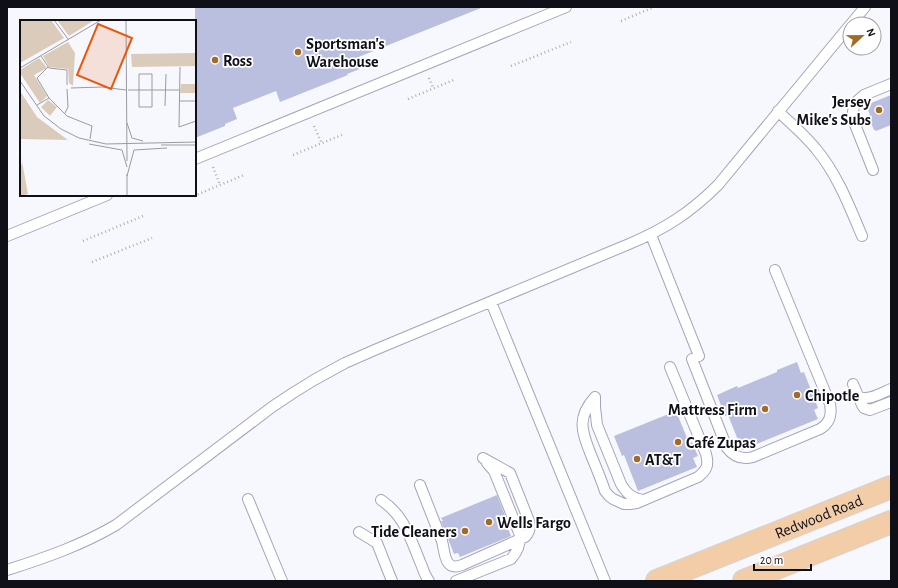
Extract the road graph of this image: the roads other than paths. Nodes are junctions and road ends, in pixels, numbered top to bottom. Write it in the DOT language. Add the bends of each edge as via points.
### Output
graph roads {
  1 [pos="566,7"];
  2 [pos="865,7"];
  3 [pos="857,16"];
  4 [pos="842,34"];
  5 [pos="891,84"];
  6 [pos="778,111"];
  7 [pos="196,159"];
  8 [pos="873,170"];
  9 [pos="105,196"];
  10 [pos="651,235"];
  11 [pos="7,236"];
  12 [pos="862,236"];
  13 [pos="775,270"];
  14 [pos="491,302"];
  15 [pos="670,367"];
  16 [pos="853,384"];
  17 [pos="891,389"];
  18 [pos="858,397"];
  19 [pos="891,402"];
  20 [pos="420,484"];
  21 [pos="891,487"];
  22 [pos="248,499"];
  23 [pos="381,500"];
  24 [pos="643,500"];
  25 [pos="891,522"];
  26 [pos="360,532"];
  27 [pos="520,540"];
  28 [pos="7,570"];
  29 [pos="282,581"];
  30 [pos="392,581"];
  31 [pos="429,581"];
  32 [pos="456,581"];
  33 [pos="605,581"];
  34 [pos="657,581"];
  35 [pos="744,581"];
  1 -- 7 [label="lane"];
  2 -- 3 [label="lane"];
  4 -- 6 [label="lane"];
  5 -- 8 [label="lane" via="864,95 854,106 854,122"];
  6 -- 10 [label="lane" via="705,198"];
  6 -- 12 [label="lane" via="825,160 842,188"];
  9 -- 11 [label="lane"];
  10 -- 13 [label="lane" via="727,448 740,458 753,457 820,429 830,419 831,414 830,404"];
  10 -- 14 [label="lane"];
  14 -- 28 [label="lane" via="345,363 314,380 272,407 116,525 58,553"];
  14 -- 33 [label="lane"];
  15 -- 24 [label="lane" via="706,454 707,467 698,477"];
  16 -- 18 [label="lane"];
  17 -- 18 [label="lane" via="870,398"];
  18 -- 19 [label="lane" via="864,408 870,410"];
  20 -- 27 [label="lane" via="442,541 445,558 450,565 458,567"];
  21 -- 34 [label="main road, Redwood Road"];
  22 -- 29 [label="lane"];
  23 -- 31 [label="lane" via="401,520"];
  24 -- 24 [label="lane" via="631,496 621,484 597,425 595,397 590,402 582,425 583,434 605,491 613,499 624,504"];
  25 -- 35 [label="main road, Redwood Road"];
  26 -- 30 [label="lane" via="377,543"];
  27 -- 27 [label="lane" via="529,533 530,525 510,473 483,458 494,471"];
  27 -- 32 [label="lane" via="519,548 511,559"];
}
